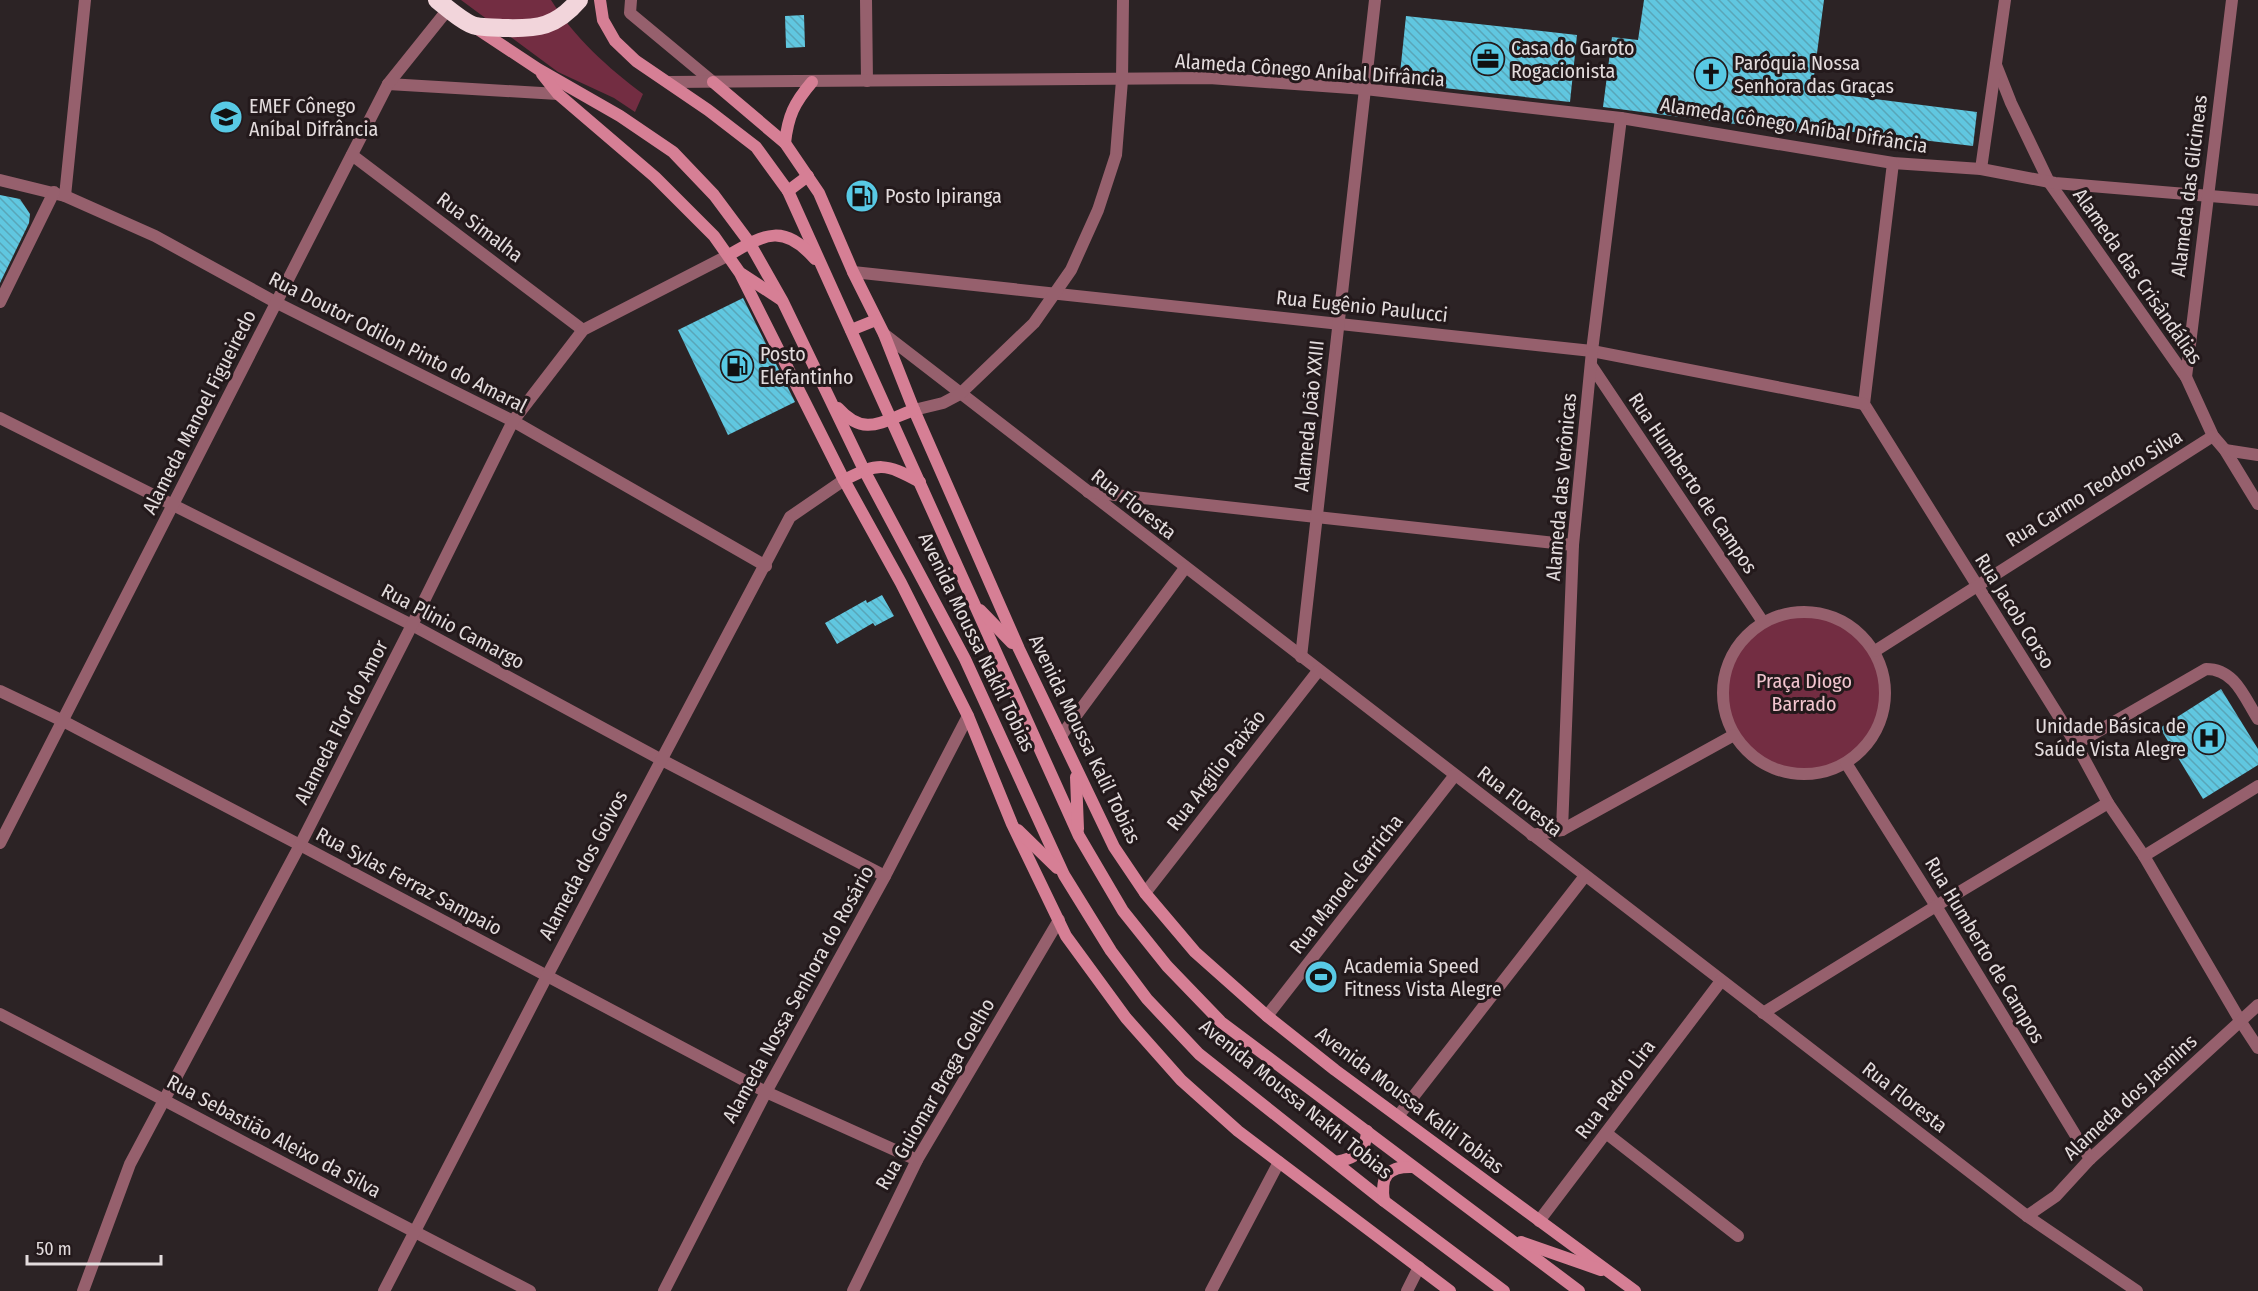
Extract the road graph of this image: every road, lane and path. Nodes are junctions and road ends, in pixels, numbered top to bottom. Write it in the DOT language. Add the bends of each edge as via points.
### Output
graph roads {
  1 [pos="85,0"];
  2 [pos="432,0"];
  3 [pos="579,0"];
  4 [pos="600,0"];
  5 [pos="631,0"];
  6 [pos="866,0"];
  7 [pos="1123,0"];
  8 [pos="1375,0"];
  9 [pos="2005,0"];
  10 [pos="2232,0"];
  11 [pos="441,3"];
  12 [pos="474,26"];
  13 [pos="1996,65"];
  14 [pos="538,69"];
  15 [pos="1122,80"];
  16 [pos="867,81"];
  17 [pos="669,82"];
  18 [pos="713,82"];
  19 [pos="812,82"];
  20 [pos="388,84"];
  21 [pos="1365,89"];
  22 [pos="558,94"];
  23 [pos="1621,118"];
  24 [pos="785,143"];
  25 [pos="352,155"];
  26 [pos="1893,162"];
  27 [pos="1981,169"];
  28 [pos="808,176"];
  29 [pos="0,180"];
  30 [pos="2049,182"];
  31 [pos="788,191"];
  32 [pos="60,194"];
  33 [pos="2207,197"];
  34 [pos="2258,200"];
  35 [pos="749,242"];
  36 [pos="729,255"];
  37 [pos="824,269"];
  38 [pos="853,272"];
  39 [pos="740,273"];
  40 [pos="1055,293"];
  41 [pos="0,302"];
  42 [pos="783,302"];
  43 [pos="277,303"];
  44 [pos="876,320"];
  45 [pos="1339,323"];
  46 [pos="583,330"];
  47 [pos="851,330"];
  48 [pos="884,334"];
  49 [pos="1592,351"];
  50 [pos="1591,365"];
  51 [pos="2186,376"];
  52 [pos="960,394"];
  53 [pos="827,396"];
  54 [pos="1864,404"];
  55 [pos="914,410"];
  56 [pos="0,417"];
  57 [pos="892,418"];
  58 [pos="513,420"];
  59 [pos="2213,436"];
  60 [pos="2225,450"];
  61 [pos="2258,455"];
  62 [pos="864,470"];
  63 [pos="844,480"];
  64 [pos="920,482"];
  65 [pos="1086,492"];
  66 [pos="174,504"];
  67 [pos="2258,504"];
  68 [pos="1317,517"];
  69 [pos="904,544"];
  70 [pos="1572,545"];
  71 [pos="766,566"];
  72 [pos="1185,568"];
  73 [pos="901,583"];
  74 [pos="1976,586"];
  75 [pos="973,602"];
  76 [pos="1763,622"];
  77 [pos="412,626"];
  78 [pos="1018,649"];
  79 [pos="1875,651"];
  80 [pos="1301,657"];
  81 [pos="1318,670"];
  82 [pos="0,691"];
  83 [pos="968,717"];
  84 [pos="2258,719"];
  85 [pos="63,721"];
  86 [pos="1734,735"];
  87 [pos="1061,736"];
  88 [pos="2076,744"];
  89 [pos="660,759"];
  90 [pos="1846,763"];
  91 [pos="1076,772"];
  92 [pos="1455,775"];
  93 [pos="2258,786"];
  94 [pos="2108,803"];
  95 [pos="1012,824"];
  96 [pos="1562,830"];
  97 [pos="1532,835"];
  98 [pos="1079,836"];
  99 [pos="0,843"];
  100 [pos="300,845"];
  101 [pos="2144,856"];
  102 [pos="1064,875"];
  103 [pos="885,876"];
  104 [pos="1585,876"];
  105 [pos="1145,893"];
  106 [pos="1936,906"];
  107 [pos="1059,920"];
  108 [pos="547,976"];
  109 [pos="1721,981"];
  110 [pos="2258,1005"];
  111 [pos="1763,1013"];
  112 [pos="0,1014"];
  113 [pos="1267,1016"];
  114 [pos="2241,1022"];
  115 [pos="2258,1048"];
  116 [pos="766,1092"];
  117 [pos="164,1099"];
  118 [pos="1398,1115"];
  119 [pos="1367,1131"];
  120 [pos="1606,1133"];
  121 [pos="2090,1159"];
  122 [pos="917,1160"];
  123 [pos="1279,1162"];
  124 [pos="1336,1162"];
  125 [pos="1413,1167"];
  126 [pos="1384,1201"];
  127 [pos="2027,1216"];
  128 [pos="1539,1221"];
  129 [pos="414,1232"];
  130 [pos="1738,1236"];
  131 [pos="1510,1238"];
  132 [pos="1419,1267"];
  133 [pos="1616,1276"];
  134 [pos="83,1291"];
  135 [pos="384,1291"];
  136 [pos="530,1291"];
  137 [pos="664,1291"];
  138 [pos="853,1291"];
  139 [pos="1211,1291"];
  140 [pos="1407,1291"];
  141 [pos="1450,1291"];
  142 [pos="1504,1291"];
  143 [pos="1580,1291"];
  144 [pos="1635,1291"];
  145 [pos="2137,1291"];
  1 -- 32 [label="street"];
  2 -- 11 [label="main road"];
  3 -- 12 [label="highway" via="544,27"];
  4 -- 17 [label="main road, Avenida Moussa Nakhl Tobias" via="603,20 615,41"];
  5 -- 18 [label="street" via="630,13"];
  6 -- 16 [label="street"];
  7 -- 15 [label="street"];
  8 -- 21 [label="street, Alameda João XXIII"];
  9 -- 13 [label="street"];
  10 -- 33 [label="street, Alameda das Glicineas"];
  11 -- 12 [label="highway, Avenida Moussa Nakhl Tobias"];
  11 -- 20 [label="street, Alameda Manoel Figueiredo"];
  12 -- 14 [label="main road, Avenida Moussa Nakhl Tobias"];
  13 -- 27 [label="street"];
  13 -- 30 [label="street, Alameda das Crisândálias"];
  14 -- 22 [label="main road"];
  14 -- 35 [label="main road, Avenida Moussa Nakhl Tobias" via="674,152 714,195"];
  15 -- 16 [label="street, Alameda Cônego Aníbal Difrância"];
  15 -- 21 [label="street, Alameda Cônego Aníbal Difrância" via="1209,78"];
  15 -- 40 [label="street" via="1116,155 1098,210 1071,270"];
  16 -- 19 [label="street, Alameda Cônego Aníbal Difrância"];
  17 -- 18 [label="street, Alameda Cônego Aníbal Difrância"];
  17 -- 31 [label="main road, Avenida Moussa Nakhl Tobias" via="756,147"];
  18 -- 19 [label="street, Alameda Cônego Aníbal Difrância"];
  18 -- 24 [label="main road, Avenida Moussa Kalil Tobias"];
  19 -- 24 [label="main road" via="792,112"];
  20 -- 22 [label="street"];
  20 -- 25 [label="street, Alameda Manoel Figueiredo"];
  21 -- 23 [label="street, Alameda Cônego Aníbal Difrância"];
  21 -- 45 [label="street, Alameda João XXIII"];
  22 -- 36 [label="main road" via="655,177"];
  23 -- 26 [label="street, Alameda Cônego Aníbal Difrância"];
  23 -- 49 [label="street, Alameda das Verônicas"];
  24 -- 28 [label="main road, Avenida Moussa Kalil Tobias"];
  25 -- 43 [label="street, Alameda Manoel Figueiredo"];
  25 -- 46 [label="street, Rua Simalha"];
  26 -- 27 [label="street, Alameda Cônego Aníbal Difrância"];
  26 -- 54 [label="street"];
  27 -- 30 [label="street, Alameda Cônego Aníbal Difrância"];
  28 -- 31 [label="main road"];
  28 -- 38 [label="main road, Avenida Moussa Kalil Tobias"];
  29 -- 32 [label="street, Rua Doutor Odilon Pinto do Amaral"];
  30 -- 33 [label="street, Alameda Cônego Aníbal Difrância"];
  30 -- 51 [label="street, Alameda das Crisândálias"];
  31 -- 37 [label="main road, Avenida Moussa Nakhl Tobias"];
  32 -- 41 [label="street"];
  32 -- 43 [label="street, Rua Doutor Odilon Pinto do Amaral" via="155,236"];
  33 -- 34 [label="street, Alameda Cônego Aníbal Difrância"];
  33 -- 51 [label="street, Alameda das Glicineas"];
  35 -- 36 [label="main road"];
  35 -- 37 [label="main road" via="783,234 801,243"];
  35 -- 42 [label="main road, Avenida Moussa Nakhl Tobias"];
  36 -- 39 [label="main road"];
  36 -- 46 [label="street, Alameda Flor do Amor"];
  37 -- 47 [label="main road, Avenida Moussa Nakhl Tobias"];
  38 -- 40 [label="street, Rua Eugênio Paulucci"];
  38 -- 44 [label="main road, Avenida Moussa Kalil Tobias"];
  39 -- 42 [label="main road"];
  39 -- 63 [label="main road"];
  40 -- 45 [label="street, Rua Eugênio Paulucci"];
  40 -- 52 [label="street" via="1034,322"];
  42 -- 53 [label="main road, Avenida Moussa Nakhl Tobias"];
  43 -- 58 [label="street, Rua Doutor Odilon Pinto do Amaral"];
  43 -- 66 [label="street, Alameda Manoel Figueiredo"];
  44 -- 47 [label="main road"];
  44 -- 48 [label="main road, Avenida Moussa Kalil Tobias"];
  45 -- 49 [label="street, Rua Eugênio Paulucci"];
  45 -- 68 [label="street, Alameda João XXIII"];
  46 -- 58 [label="street, Alameda Flor do Amor"];
  47 -- 57 [label="main road, Avenida Moussa Nakhl Tobias"];
  48 -- 52 [label="street, Rua Floresta"];
  48 -- 55 [label="main road, Avenida Moussa Kalil Tobias"];
  49 -- 50 [label="street, Alameda das Verônicas"];
  49 -- 54 [label="street, Rua Eugênio Paulucci"];
  50 -- 70 [label="street, Alameda das Verônicas"];
  50 -- 76 [label="street, Rua Humberto de Campos"];
  51 -- 59 [label="street, Alameda das Crisândálias"];
  52 -- 55 [label="street"];
  52 -- 65 [label="street, Rua Floresta"];
  53 -- 57 [label="main road" via="850,422 881,424"];
  53 -- 62 [label="main road, Avenida Moussa Nakhl Tobias"];
  54 -- 74 [label="street, Rua Jacob Corso"];
  55 -- 57 [label="main road"];
  55 -- 78 [label="main road, Avenida Moussa Kalil Tobias"];
  56 -- 66 [label="street, Rua Plinio Camargo"];
  57 -- 64 [label="main road, Avenida Moussa Nakhl Tobias"];
  58 -- 71 [label="street, Rua Doutor Odilon Pinto do Amaral"];
  58 -- 77 [label="street, Alameda Flor do Amor"];
  59 -- 60 [label="street, Alameda das Crisândálias"];
  59 -- 74 [label="street, Rua Carmo Teodoro Silva"];
  60 -- 61 [label="street"];
  60 -- 67 [label="street, Alameda das Crisândálias"];
  62 -- 63 [label="main road"];
  62 -- 64 [label="main road" via="886,465"];
  62 -- 69 [label="main road, Avenida Moussa Nakhl Tobias"];
  63 -- 71 [label="street, Alameda dos Goivos" via="790,517"];
  63 -- 73 [label="main road"];
  64 -- 75 [label="main road, Avenida Moussa Nakhl Tobias"];
  65 -- 68 [label="street"];
  65 -- 72 [label="street, Rua Floresta"];
  66 -- 77 [label="street, Rua Plinio Camargo"];
  66 -- 85 [label="street, Alameda Manoel Figueiredo"];
  68 -- 70 [label="street"];
  68 -- 80 [label="street, Alameda João XXIII"];
  69 -- 73 [label="main road"];
  69 -- 102 [label="main road, Avenida Moussa Nakhl Tobias" via="964,659"];
  70 -- 96 [label="street, Alameda das Verônicas"];
  71 -- 89 [label="street, Alameda dos Goivos"];
  72 -- 80 [label="street, Rua Floresta"];
  72 -- 87 [label="street"];
  73 -- 83 [label="main road"];
  74 -- 79 [label="street, Rua Carmo Teodoro Silva"];
  74 -- 88 [label="street, Rua Jacob Corso"];
  75 -- 78 [label="main road"];
  75 -- 98 [label="main road, Avenida Moussa Nakhl Tobias"];
  76 -- 79 [label="street" via="1786,613 1812,611 1829,615 1859,631"];
  76 -- 86 [label="street" via="1743,639 1729,661 1723,686 1724,711"];
  77 -- 89 [label="street, Rua Plinio Camargo"];
  77 -- 100 [label="street, Alameda Flor do Amor"];
  78 -- 87 [label="main road, Avenida Moussa Kalil Tobias"];
  79 -- 90 [label="street" via="1884,675 1886,700 1879,725 1866,747"];
  80 -- 81 [label="street, Rua Floresta"];
  81 -- 92 [label="street, Rua Floresta"];
  81 -- 105 [label="street, Rua Argílio Paixão"];
  82 -- 85 [label="street, Rua Sylas Ferraz Sampaio"];
  83 -- 95 [label="main road"];
  83 -- 103 [label="street, Alameda Nossa Senhora do Rosário"];
  84 -- 88 [label="street" via="2232,678 2219,669 2206,669"];
  85 -- 99 [label="street, Alameda Manoel Figueiredo"];
  85 -- 100 [label="street, Rua Sylas Ferraz Sampaio"];
  86 -- 90 [label="street" via="1750,755 1772,768 1797,774 1822,773"];
  86 -- 96 [label="street"];
  87 -- 91 [label="main road, Avenida Moussa Kalil Tobias"];
  88 -- 94 [label="street, Rua Jacob Corso"];
  89 -- 103 [label="street, Rua Plinio Camargo"];
  89 -- 108 [label="street, Alameda dos Goivos"];
  90 -- 106 [label="street, Rua Humberto de Campos"];
  91 -- 98 [label="main road"];
  91 -- 105 [label="main road, Avenida Moussa Kalil Tobias" via="1114,847"];
  92 -- 97 [label="street, Rua Floresta"];
  92 -- 113 [label="street, Rua Manoel Garricha"];
  93 -- 101 [label="street"];
  94 -- 101 [label="street, Rua Jacob Corso"];
  94 -- 106 [label="street"];
  95 -- 102 [label="main road"];
  95 -- 107 [label="main road"];
  96 -- 97 [label="street"];
  97 -- 104 [label="street, Rua Floresta"];
  98 -- 119 [label="main road, Avenida Moussa Nakhl Tobias" via="1123,911 1167,966 1221,1022"];
  100 -- 108 [label="street, Rua Sylas Ferraz Sampaio"];
  100 -- 117 [label="street, Alameda Flor do Amor"];
  101 -- 114 [label="street, Rua Jacob Corso"];
  102 -- 124 [label="main road, Avenida Moussa Nakhl Tobias" via="1111,951 1147,999 1199,1054"];
  103 -- 116 [label="street, Alameda Nossa Senhora do Rosário"];
  104 -- 109 [label="street, Rua Floresta"];
  104 -- 118 [label="street"];
  105 -- 113 [label="main road, Avenida Moussa Kalil Tobias" via="1195,952"];
  106 -- 111 [label="street"];
  106 -- 121 [label="street, Rua Humberto de Campos"];
  107 -- 122 [label="street, Rua Guiomar Braga Coelho"];
  107 -- 123 [label="main road" via="1066,936 1126,1018 1181,1080"];
  108 -- 116 [label="street, Rua Sylas Ferraz Sampaio"];
  108 -- 129 [label="street, Alameda dos Goivos"];
  109 -- 111 [label="street, Rua Floresta"];
  109 -- 120 [label="street, Rua Pedro Lira"];
  110 -- 114 [label="street, Alameda dos Jasmins"];
  111 -- 127 [label="street, Rua Floresta"];
  112 -- 117 [label="street, Rua Sebastião Aleixo da Silva"];
  113 -- 118 [label="main road, Avenida Moussa Kalil Tobias"];
  114 -- 115 [label="street, Rua Jacob Corso"];
  114 -- 121 [label="street, Alameda dos Jasmins"];
  116 -- 122 [label="street, Rua Sylas Ferraz Sampaio"];
  116 -- 137 [label="street, Alameda Nossa Senhora do Rosário"];
  117 -- 129 [label="street, Rua Sebastião Aleixo da Silva"];
  117 -- 134 [label="street, Alameda Flor do Amor" via="130,1164"];
  118 -- 128 [label="main road, Avenida Moussa Kalil Tobias"];
  119 -- 124 [label="main road" via="1362,1151"];
  119 -- 125 [label="main road, Avenida Moussa Nakhl Tobias"];
  120 -- 128 [label="street, Rua Pedro Lira"];
  120 -- 130 [label="street"];
  121 -- 127 [label="street, Alameda dos Jasmins" via="2055,1196"];
  122 -- 138 [label="street, Rua Guiomar Braga Coelho"];
  123 -- 132 [label="main road"];
  123 -- 139 [label="street"];
  124 -- 126 [label="main road, Avenida Moussa Nakhl Tobias"];
  125 -- 126 [label="main road" via="1400,1167 1384,1179"];
  125 -- 131 [label="main road, Avenida Moussa Nakhl Tobias"];
  126 -- 142 [label="main road, Avenida Moussa Nakhl Tobias"];
  127 -- 145 [label="street, Rua Floresta"];
  128 -- 133 [label="main road, Avenida Moussa Kalil Tobias"];
  129 -- 135 [label="street, Alameda dos Goivos"];
  129 -- 136 [label="street, Rua Sebastião Aleixo da Silva"];
  131 -- 133 [label="main road"];
  131 -- 143 [label="main road, Avenida Moussa Nakhl Tobias"];
  132 -- 140 [label="street"];
  132 -- 141 [label="main road"];
  133 -- 144 [label="main road, Avenida Moussa Kalil Tobias"];
}
